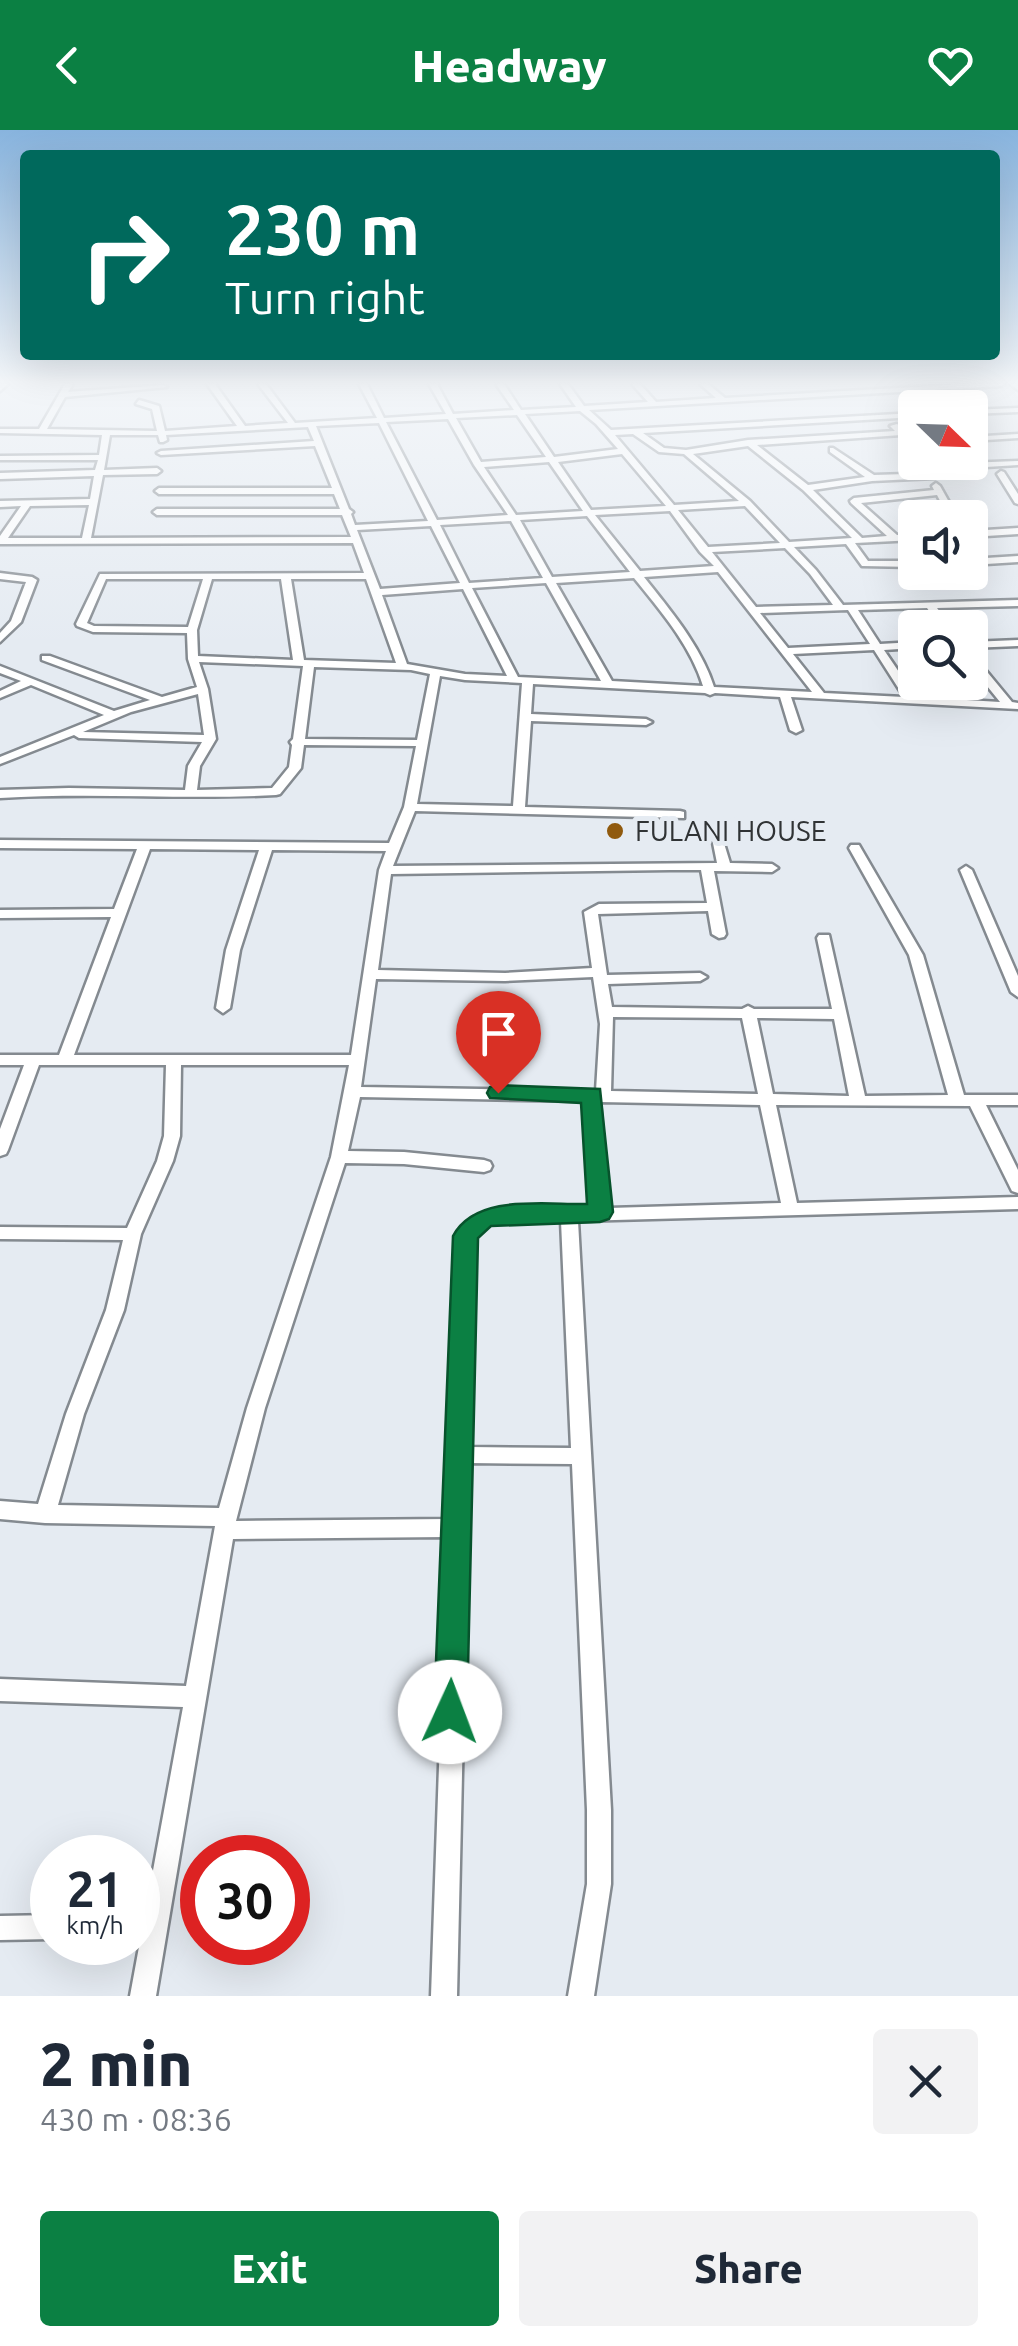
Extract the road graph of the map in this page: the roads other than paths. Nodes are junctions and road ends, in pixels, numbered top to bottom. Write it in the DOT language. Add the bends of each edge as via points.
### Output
graph roads {
  1 [pos="142,471"];
  2 [pos="157,471"];
  3 [pos="328,471"];
  4 [pos="407,471"];
  5 [pos="483,471"];
  6 [pos="560,471"];
  7 [pos="641,471"];
  8 [pos="708,471"];
  9 [pos="785,471"];
  10 [pos="862,471"];
  11 [pos="101,474"];
  12 [pos="898,474"];
  13 [pos="1001,474"];
  14 [pos="0,476"];
  15 [pos="872,478"];
  16 [pos="938,480"];
  17 [pos="806,488"];
  18 [pos="159,491"];
  19 [pos="335,491"];
  20 [pos="939,492"];
  21 [pos="944,500"];
  22 [pos="1018,501"];
  23 [pos="94,502"];
  24 [pos="746,503"];
  25 [pos="0,504"];
  26 [pos="26,504"];
  27 [pos="672,507"];
  28 [pos="157,512"];
  29 [pos="348,512"];
  30 [pos="242,513"];
  31 [pos="592,513"];
  32 [pos="514,518"];
  33 [pos="436,522"];
  34 [pos="353,528"];
  35 [pos="1014,532"];
  36 [pos="988,533"];
  37 [pos="894,538"];
  38 [pos="898,538"];
  39 [pos="355,540"];
  40 [pos="0,541"];
  41 [pos="86,541"];
  42 [pos="145,541"];
  43 [pos="854,541"];
  44 [pos="234,542"];
  45 [pos="784,544"];
  46 [pos="1018,544"];
  47 [pos="703,550"];
  48 [pos="1018,559"];
  49 [pos="988,561"];
  50 [pos="898,564"];
  51 [pos="718,569"];
  52 [pos="635,573"];
  53 [pos="0,576"];
  54 [pos="368,576"];
  55 [pos="208,577"];
  56 [pos="286,577"];
  57 [pos="549,578"];
  58 [pos="464,584"];
  59 [pos="377,592"];
  60 [pos="1014,603"];
  61 [pos="844,606"];
  62 [pos="930,606"];
  63 [pos="753,610"];
  64 [pos="933,610"];
  65 [pos="1018,613"];
  66 [pos="4,615"];
  67 [pos="18,615"];
  68 [pos="192,630"];
  69 [pos="0,639"];
  70 [pos="1018,643"];
  71 [pos="988,644"];
  72 [pos="898,645"];
  73 [pos="877,646"];
  74 [pos="788,651"];
  75 [pos="46,658"];
  76 [pos="193,660"];
  77 [pos="304,664"];
  78 [pos="403,667"];
  79 [pos="0,670"];
  80 [pos="435,673"];
  81 [pos="513,678"];
  82 [pos="898,678"];
  83 [pos="988,678"];
  84 [pos="528,679"];
  85 [pos="29,682"];
  86 [pos="608,684"];
  87 [pos="203,690"];
  88 [pos="710,692"];
  89 [pos="0,695"];
  90 [pos="786,696"];
  91 [pos="822,697"];
  92 [pos="898,700"];
  93 [pos="912,700"];
  94 [pos="162,701"];
  95 [pos="1013,706"];
  96 [pos="114,715"];
  97 [pos="527,717"];
  98 [pos="646,722"];
  99 [pos="796,730"];
  100 [pos="74,734"];
  101 [pos="210,739"];
  102 [pos="296,742"];
  103 [pos="424,743"];
  104 [pos="0,761"];
  105 [pos="0,794"];
  106 [pos="191,794"];
  107 [pos="410,806"];
  108 [pos="519,811"];
  109 [pos="680,815"];
  110 [pos="718,843"];
  111 [pos="0,844"];
  112 [pos="144,845"];
  113 [pos="266,845"];
  114 [pos="391,847"];
  115 [pos="855,848"];
  116 [pos="707,866"];
  117 [pos="724,866"];
  118 [pos="772,868"];
  119 [pos="385,870"];
  120 [pos="966,870"];
  121 [pos="714,906"];
  122 [pos="118,912"];
  123 [pos="0,914"];
  124 [pos="719,934"];
  125 [pos="824,938"];
  126 [pos="370,974"];
  127 [pos="600,976"];
  128 [pos="700,977"];
  129 [pos="1018,992"];
  130 [pos="223,1008"];
  131 [pos="748,1011"];
  132 [pos="606,1012"];
  133 [pos="840,1014"];
  134 [pos="34,1059"];
  135 [pos="174,1059"];
  136 [pos="0,1060"];
  137 [pos="65,1060"];
  138 [pos="357,1060"];
  139 [pos="352,1092"];
  140 [pos="597,1095"];
  141 [pos="766,1098"];
  142 [pos="957,1099"];
  143 [pos="975,1099"];
  144 [pos="1018,1100"];
  145 [pos="858,1102"];
  146 [pos="0,1150"];
  147 [pos="339,1157"];
  148 [pos="484,1166"];
  149 [pos="1018,1186"];
  150 [pos="1018,1203"];
  151 [pos="790,1208"];
  152 [pos="600,1212"];
  153 [pos="569,1216"];
  154 [pos="0,1233"];
  155 [pos="132,1234"];
  156 [pos="460,1455"];
  157 [pos="580,1456"];
  158 [pos="0,1510"];
  159 [pos="45,1514"];
  160 [pos="226,1523"];
  161 [pos="456,1528"];
  162 [pos="0,1690"];
  163 [pos="194,1697"];
  164 [pos="160,1862"];
  165 [pos="30,1927"];
  166 [pos="0,1928"];
  167 [pos="144,1965"];
  168 [pos="142,1996"];
  169 [pos="444,1996"];
  170 [pos="580,1996"];
  1 -- 11 [label="street"];
  2 -- 18 [label="street"];
  3 -- 19 [label="street"];
  4 -- 33 [label="street"];
  5 -- 32 [label="street"];
  6 -- 31 [label="street"];
  7 -- 27 [label="street"];
  8 -- 24 [label="street"];
  9 -- 17 [label="street"];
  10 -- 15 [label="street"];
  11 -- 14 [label="street"];
  11 -- 23 [label="street"];
  12 -- 15 [label="street"];
  13 -- 22 [label="street"];
  15 -- 17 [label="street"];
  16 -- 20 [label="street"];
  17 -- 43 [label="street"];
  18 -- 19 [label="street"];
  18 -- 28 [label="street"];
  19 -- 29 [label="street"];
  20 -- 21 [label="street"];
  20 -- 37 [label="street" via="854,502"];
  23 -- 26 [label="street"];
  23 -- 41 [label="street"];
  24 -- 27 [label="street"];
  24 -- 45 [label="street"];
  25 -- 26 [label="street"];
  26 -- 40 [label="street"];
  27 -- 31 [label="street"];
  27 -- 47 [label="street"];
  28 -- 30 [label="street"];
  28 -- 42 [label="street"];
  29 -- 30 [label="street"];
  29 -- 34 [label="street"];
  30 -- 44 [label="street"];
  31 -- 32 [label="street"];
  31 -- 52 [label="street"];
  32 -- 33 [label="street"];
  32 -- 57 [label="street"];
  33 -- 34 [label="street"];
  33 -- 58 [label="street"];
  34 -- 39 [label="street"];
  35 -- 36 [label="street"];
  35 -- 46 [label="street"];
  37 -- 38 [label="street"];
  37 -- 43 [label="street"];
  39 -- 44 [label="street"];
  39 -- 54 [label="street"];
  40 -- 41 [label="street"];
  41 -- 42 [label="street"];
  42 -- 44 [label="street"];
  43 -- 45 [label="street"];
  43 -- 50 [label="street" via="865,564"];
  45 -- 47 [label="street"];
  45 -- 61 [label="street"];
  47 -- 51 [label="street"];
  48 -- 49 [label="street"];
  51 -- 52 [label="street"];
  51 -- 63 [label="street"];
  52 -- 57 [label="street"];
  52 -- 88 [label="street" via="700,665"];
  53 -- 67 [label="street" via="32,580"];
  54 -- 56 [label="street"];
  54 -- 59 [label="street"];
  55 -- 56 [label="street"];
  55 -- 68 [label="street"];
  55 -- 68 [label="street" via="104,576 80,624"];
  56 -- 77 [label="street"];
  57 -- 58 [label="street"];
  57 -- 86 [label="street"];
  58 -- 59 [label="street"];
  58 -- 81 [label="street"];
  59 -- 78 [label="street"];
  60 -- 62 [label="street"];
  60 -- 65 [label="street"];
  61 -- 62 [label="street"];
  61 -- 63 [label="street"];
  61 -- 73 [label="street"];
  62 -- 64 [label="street"];
  63 -- 74 [label="street"];
  66 -- 67 [label="street"];
  67 -- 69 [label="street"];
  68 -- 76 [label="street"];
  70 -- 71 [label="street"];
  72 -- 73 [label="street"];
  73 -- 74 [label="street"];
  73 -- 82 [label="street"];
  74 -- 91 [label="street"];
  75 -- 94 [label="street"];
  76 -- 77 [label="street"];
  76 -- 87 [label="street"];
  77 -- 78 [label="street"];
  77 -- 102 [label="street"];
  78 -- 80 [label="street"];
  79 -- 85 [label="street"];
  80 -- 81 [label="street"];
  80 -- 103 [label="street"];
  81 -- 84 [label="street"];
  83 -- 95 [label="street"];
  84 -- 86 [label="street"];
  84 -- 97 [label="street"];
  85 -- 89 [label="street"];
  85 -- 96 [label="street"];
  86 -- 88 [label="street"];
  87 -- 94 [label="street"];
  87 -- 101 [label="street"];
  88 -- 90 [label="street"];
  90 -- 91 [label="street"];
  90 -- 99 [label="street"];
  91 -- 92 [label="street"];
  93 -- 95 [label="street"];
  94 -- 96 [label="street"];
  96 -- 100 [label="street"];
  97 -- 98 [label="street"];
  97 -- 108 [label="street"];
  100 -- 101 [label="street"];
  100 -- 104 [label="street"];
  101 -- 106 [label="street" via="194,766"];
  102 -- 103 [label="street"];
  102 -- 106 [label="street" via="294,772 276,791"];
  103 -- 107 [label="street"];
  105 -- 106 [label="street"];
  107 -- 108 [label="street"];
  107 -- 114 [label="street"];
  108 -- 109 [label="street"];
  110 -- 117 [label="street"];
  111 -- 112 [label="street"];
  112 -- 113 [label="street"];
  112 -- 122 [label="street"];
  113 -- 114 [label="street"];
  113 -- 130 [label="street" via="233,950"];
  114 -- 119 [label="street"];
  115 -- 142 [label="street" via="916,955"];
  116 -- 117 [label="street"];
  116 -- 119 [label="street"];
  116 -- 121 [label="street"];
  117 -- 118 [label="street"];
  119 -- 126 [label="street"];
  120 -- 129 [label="street"];
  121 -- 124 [label="street"];
  121 -- 127 [label="street" via="594,910"];
  122 -- 123 [label="street"];
  122 -- 137 [label="street"];
  125 -- 133 [label="street"];
  126 -- 127 [label="street"];
  126 -- 138 [label="street"];
  127 -- 128 [label="street"];
  127 -- 132 [label="street"];
  131 -- 132 [label="street"];
  131 -- 133 [label="street"];
  131 -- 141 [label="street"];
  132 -- 140 [label="street"];
  133 -- 145 [label="street"];
  134 -- 136 [label="street"];
  134 -- 137 [label="street"];
  134 -- 146 [label="street"];
  135 -- 137 [label="street"];
  135 -- 138 [label="street"];
  135 -- 155 [label="street" via="172,1136"];
  138 -- 139 [label="street"];
  139 -- 140 [label="street"];
  139 -- 147 [label="street"];
  140 -- 141 [label="street"];
  140 -- 152 [label="street"];
  141 -- 145 [label="street"];
  141 -- 151 [label="street"];
  142 -- 143 [label="street"];
  142 -- 145 [label="street"];
  143 -- 144 [label="street"];
  143 -- 149 [label="street"];
  147 -- 148 [label="street"];
  147 -- 160 [label="street" via="256,1408"];
  150 -- 151 [label="street"];
  151 -- 152 [label="street"];
  152 -- 153 [label="street"];
  153 -- 156 [label="street" via="491,1217 466,1236"];
  153 -- 157 [label="street"];
  154 -- 155 [label="street"];
  155 -- 159 [label="street" via="115,1310"];
  156 -- 157 [label="street"];
  156 -- 161 [label="street"];
  157 -- 170 [label="street" via="599,1866"];
  158 -- 159 [label="street"];
  159 -- 160 [label="street"];
  160 -- 161 [label="street"];
  160 -- 163 [label="street"];
  161 -- 169 [label="street"];
  162 -- 163 [label="street"];
  163 -- 164 [label="street"];
  165 -- 166 [label="street"];
  167 -- 168 [label="street"];
}
